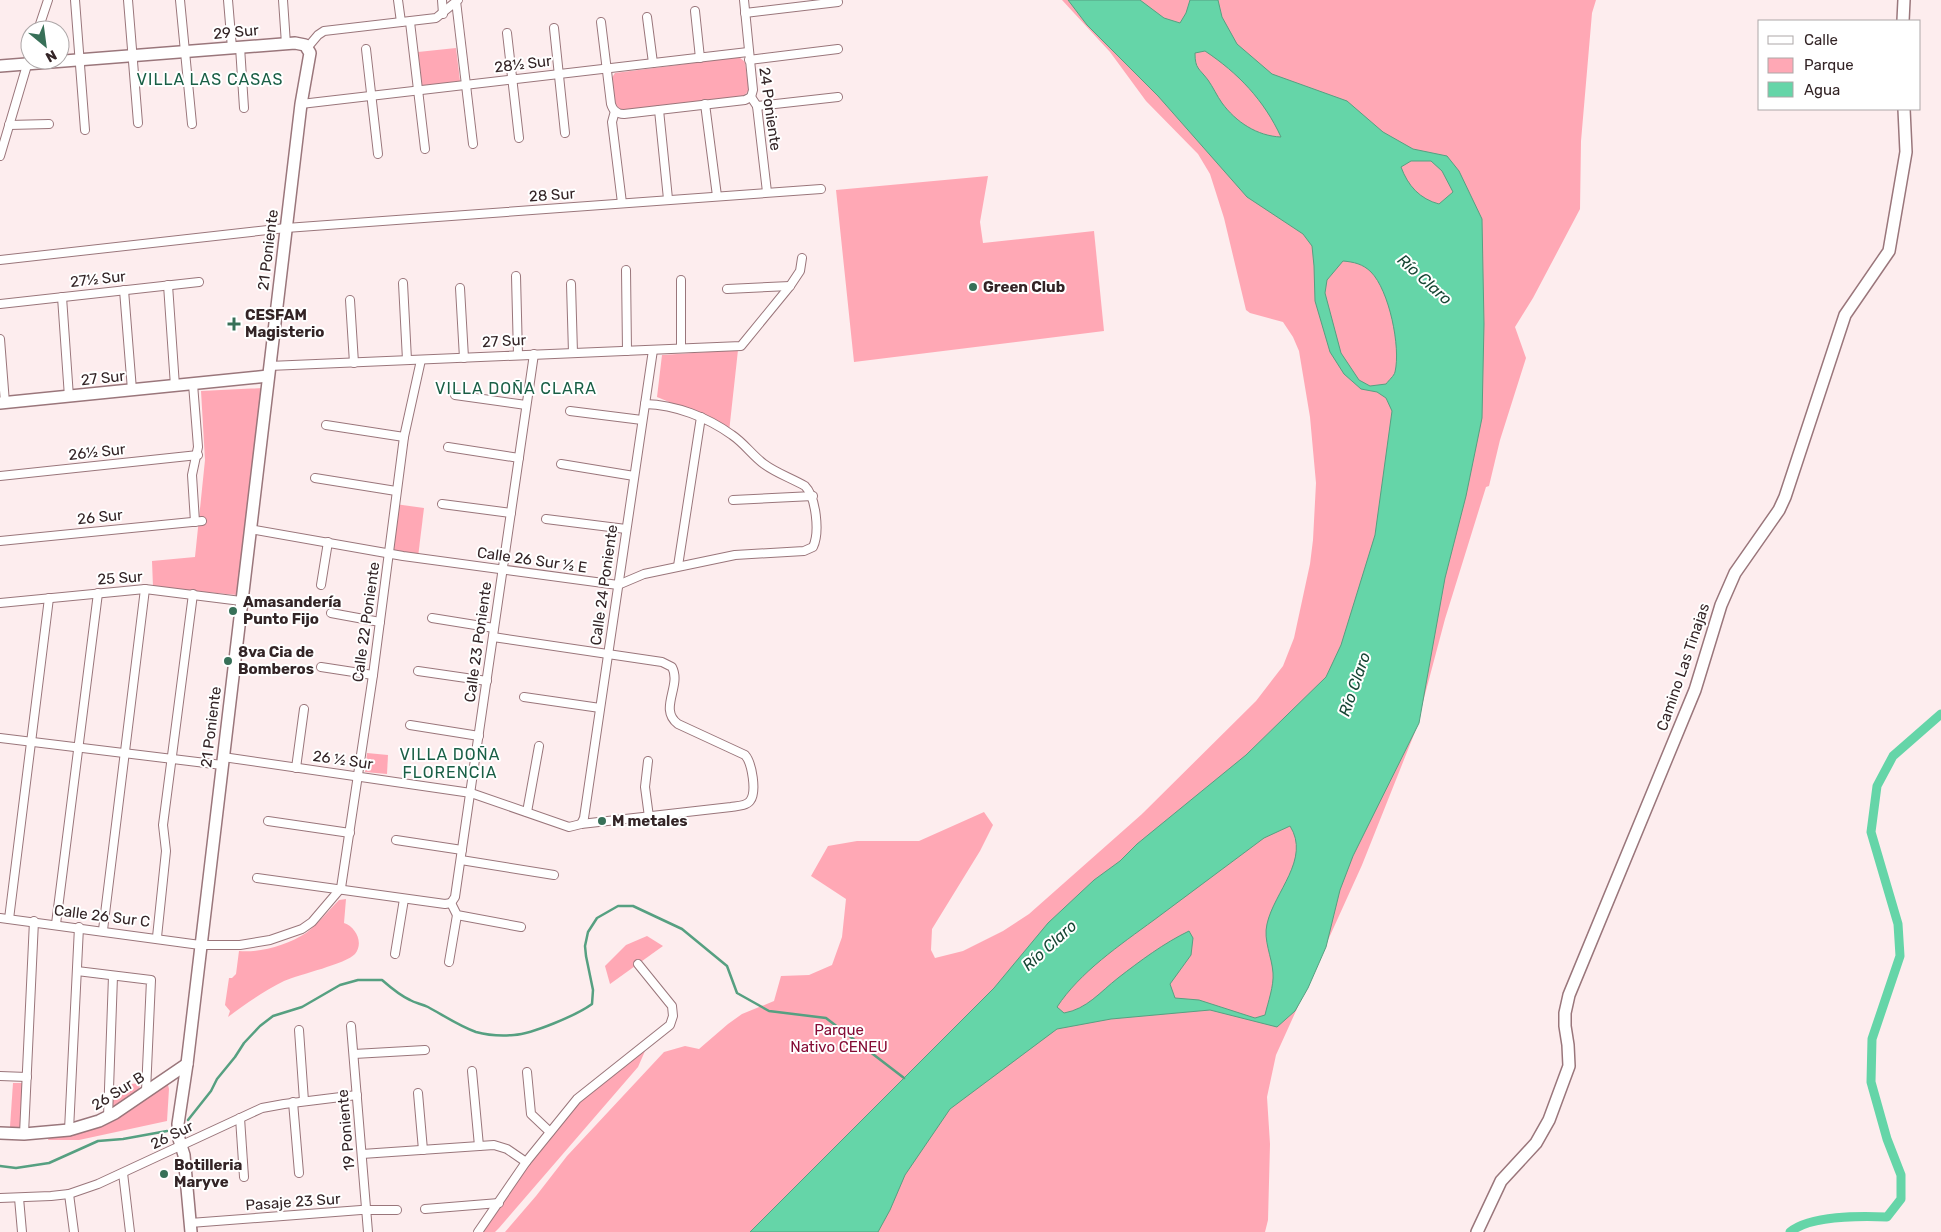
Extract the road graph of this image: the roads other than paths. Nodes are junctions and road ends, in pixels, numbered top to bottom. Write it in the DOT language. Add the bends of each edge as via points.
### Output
graph roads {
  1 [pos="48,0"];
  2 [pos="75,0"];
  3 [pos="128,0"];
  4 [pos="180,0"];
  5 [pos="228,0"];
  6 [pos="283,0"];
  7 [pos="398,0"];
  8 [pos="442,0"];
  9 [pos="744,0"];
  10 [pos="1904,0"];
  11 [pos="457,1"];
  12 [pos="838,2"];
  13 [pos="695,11"];
  14 [pos="443,14"];
  15 [pos="745,14"];
  16 [pos="647,17"];
  17 [pos="41,20"];
  18 [pos="1903,20"];
  19 [pos="401,22"];
  20 [pos="410,22"];
  21 [pos="601,22"];
  22 [pos="554,28"];
  23 [pos="507,33"];
  24 [pos="286,44"];
  25 [pos="236,48"];
  26 [pos="307,48"];
  27 [pos="366,49"];
  28 [pos="838,49"];
  29 [pos="185,52"];
  30 [pos="133,56"];
  31 [pos="749,56"];
  32 [pos="700,58"];
  33 [pos="70,60"];
  34 [pos="79,60"];
  35 [pos="20,61"];
  36 [pos="653,63"];
  37 [pos="0,66"];
  38 [pos="607,68"];
  39 [pos="25,70"];
  40 [pos="559,74"];
  41 [pos="512,79"];
  42 [pos="466,85"];
  43 [pos="418,90"];
  44 [pos="371,96"];
  45 [pos="751,97"];
  46 [pos="838,97"];
  47 [pos="301,104"];
  48 [pos="705,104"];
  49 [pos="757,106"];
  50 [pos="244,108"];
  51 [pos="659,110"];
  52 [pos="1904,110"];
  53 [pos="615,111"];
  54 [pos="138,123"];
  55 [pos="49,124"];
  56 [pos="192,124"];
  57 [pos="9,125"];
  58 [pos="85,130"];
  59 [pos="566,133"];
  60 [pos="519,138"];
  61 [pos="473,144"];
  62 [pos="2,145"];
  63 [pos="425,149"];
  64 [pos="378,154"];
  65 [pos="0,156"];
  66 [pos="821,189"];
  67 [pos="767,192"];
  68 [pos="717,196"];
  69 [pos="668,199"];
  70 [pos="622,203"];
  71 [pos="286,228"];
  72 [pos="802,258"];
  73 [pos="0,260"];
  74 [pos="626,270"];
  75 [pos="516,276"];
  76 [pos="681,280"];
  77 [pos="199,282"];
  78 [pos="403,283"];
  79 [pos="571,284"];
  80 [pos="168,285"];
  81 [pos="790,286"];
  82 [pos="460,288"];
  83 [pos="726,289"];
  84 [pos="124,290"];
  85 [pos="62,297"];
  86 [pos="350,300"];
  87 [pos="0,304"];
  88 [pos="0,339"];
  89 [pos="681,348"];
  90 [pos="653,350"];
  91 [pos="627,351"];
  92 [pos="573,353"];
  93 [pos="534,354"];
  94 [pos="518,355"];
  95 [pos="464,358"];
  96 [pos="407,360"];
  97 [pos="421,360"];
  98 [pos="354,363"];
  99 [pos="269,371"];
  100 [pos="193,384"];
  101 [pos="175,386"];
  102 [pos="132,390"];
  103 [pos="455,395"];
  104 [pos="69,396"];
  105 [pos="3,403"];
  106 [pos="645,404"];
  107 [pos="526,405"];
  108 [pos="570,411"];
  109 [pos="701,417"];
  110 [pos="642,420"];
  111 [pos="326,425"];
  112 [pos="404,437"];
  113 [pos="448,447"];
  114 [pos="198,455"];
  115 [pos="519,458"];
  116 [pos="562,464"];
  117 [pos="0,476"];
  118 [pos="634,476"];
  119 [pos="315,478"];
  120 [pos="396,491"];
  121 [pos="811,493"];
  122 [pos="733,500"];
  123 [pos="442,504"];
  124 [pos="511,513"];
  125 [pos="546,520"];
  126 [pos="250,529"];
  127 [pos="626,529"];
  128 [pos="0,541"];
  129 [pos="328,542"];
  130 [pos="389,554"];
  131 [pos="678,566"];
  132 [pos="503,569"];
  133 [pos="618,585"];
  134 [pos="321,586"];
  135 [pos="145,589"];
  136 [pos="98,593"];
  137 [pos="193,594"];
  138 [pos="49,598"];
  139 [pos="241,601"];
  140 [pos="0,604"];
  141 [pos="331,613"];
  142 [pos="432,618"];
  143 [pos="380,622"];
  144 [pos="494,628"];
  145 [pos="493,637"];
  146 [pos="608,656"];
  147 [pos="320,667"];
  148 [pos="418,670"];
  149 [pos="373,676"];
  150 [pos="487,681"];
  151 [pos="524,697"];
  152 [pos="304,708"];
  153 [pos="600,708"];
  154 [pos="410,725"];
  155 [pos="479,736"];
  156 [pos="0,738"];
  157 [pos="31,742"];
  158 [pos="538,746"];
  159 [pos="78,748"];
  160 [pos="125,754"];
  161 [pos="172,759"];
  162 [pos="222,761"];
  163 [pos="648,761"];
  164 [pos="296,768"];
  165 [pos="358,776"];
  166 [pos="471,792"];
  167 [pos="527,812"];
  168 [pos="649,817"];
  169 [pos="268,822"];
  170 [pos="581,824"];
  171 [pos="350,833"];
  172 [pos="396,840"];
  173 [pos="462,850"];
  174 [pos="461,860"];
  175 [pos="554,875"];
  176 [pos="257,878"];
  177 [pos="341,888"];
  178 [pos="404,899"];
  179 [pos="451,903"];
  180 [pos="456,915"];
  181 [pos="0,918"];
  182 [pos="9,918"];
  183 [pos="34,922"];
  184 [pos="56,924"];
  185 [pos="79,927"];
  186 [pos="521,927"];
  187 [pos="103,930"];
  188 [pos="157,937"];
  189 [pos="200,944"];
  190 [pos="395,954"];
  191 [pos="449,962"];
  192 [pos="638,964"];
  193 [pos="77,971"];
  194 [pos="113,976"];
  195 [pos="352,1026"];
  196 [pos="299,1030"];
  197 [pos="425,1050"];
  198 [pos="354,1054"];
  199 [pos="187,1064"];
  200 [pos="472,1071"];
  201 [pos="527,1072"];
  202 [pos="0,1076"];
  203 [pos="27,1077"];
  204 [pos="146,1091"];
  205 [pos="418,1093"];
  206 [pos="357,1095"];
  207 [pos="304,1101"];
  208 [pos="293,1102"];
  209 [pos="108,1117"];
  210 [pos="240,1118"];
  211 [pos="69,1130"];
  212 [pos="550,1132"];
  213 [pos="0,1134"];
  214 [pos="24,1134"];
  215 [pos="182,1146"];
  216 [pos="478,1146"];
  217 [pos="423,1150"];
  218 [pos="362,1154"];
  219 [pos="526,1162"];
  220 [pos="299,1172"];
  221 [pos="123,1173"];
  222 [pos="244,1176"];
  223 [pos="69,1194"];
  224 [pos="0,1198"];
  225 [pos="19,1198"];
  226 [pos="499,1203"];
  227 [pos="425,1209"];
  228 [pos="397,1210"];
  229 [pos="366,1211"];
  230 [pos="190,1228"];
  231 [pos="22,1232"];
  232 [pos="74,1232"];
  233 [pos="130,1232"];
  234 [pos="368,1232"];
  235 [pos="478,1232"];
  236 [pos="1477,1232"];
  1 -- 17 [label="street"];
  2 -- 34 [label="street"];
  3 -- 30 [label="street"];
  4 -- 29 [label="street"];
  5 -- 25 [label="street"];
  6 -- 24 [label="street"];
  7 -- 19 [label="street"];
  8 -- 14 [label="street"];
  9 -- 15 [label="street, 24 Poniente"];
  10 -- 18 [label="street"];
  11 -- 14 [label="street"];
  11 -- 42 [label="street"];
  12 -- 15 [label="street"];
  13 -- 32 [label="street"];
  14 -- 20 [label="street"];
  15 -- 31 [label="street, 24 Poniente"];
  16 -- 36 [label="street"];
  19 -- 20 [label="street"];
  19 -- 26 [label="street" via="324,31"];
  20 -- 43 [label="street"];
  21 -- 38 [label="street"];
  22 -- 40 [label="street"];
  23 -- 41 [label="street"];
  24 -- 25 [label="street, 29 Sur"];
  24 -- 26 [label="street, 29 Sur" via="298,43"];
  25 -- 29 [label="street, 29 Sur"];
  25 -- 50 [label="street"];
  26 -- 47 [label="street, 21 Poniente" via="310,56"];
  27 -- 44 [label="street"];
  28 -- 31 [label="street, 28½ Sur"];
  29 -- 30 [label="street, 29 Sur"];
  29 -- 56 [label="street"];
  30 -- 34 [label="street, 29 Sur"];
  30 -- 54 [label="street"];
  31 -- 32 [label="street, 28½ Sur"];
  31 -- 45 [label="street, 24 Poniente"];
  32 -- 36 [label="street, 28½ Sur"];
  33 -- 34 [label="street, 29 Sur"];
  34 -- 58 [label="street"];
  35 -- 37 [label="street, 29 Sur"];
  36 -- 38 [label="street, 28½ Sur"];
  38 -- 40 [label="street, 28½ Sur"];
  38 -- 53 [label="street" via="611,104"];
  39 -- 57 [label="street"];
  40 -- 41 [label="street, 28½ Sur"];
  40 -- 59 [label="street"];
  41 -- 42 [label="street, 28½ Sur"];
  41 -- 60 [label="street"];
  42 -- 43 [label="street, 28½ Sur"];
  42 -- 61 [label="street"];
  43 -- 44 [label="street, 28½ Sur"];
  43 -- 63 [label="street"];
  44 -- 47 [label="street, 28½ Sur"];
  44 -- 64 [label="street"];
  45 -- 48 [label="street"];
  45 -- 49 [label="street, 24 Poniente"];
  46 -- 49 [label="street"];
  47 -- 71 [label="street, 21 Poniente"];
  48 -- 51 [label="street"];
  48 -- 68 [label="street"];
  49 -- 67 [label="street, 24 Poniente"];
  51 -- 53 [label="street" via="624,114"];
  51 -- 69 [label="street"];
  52 -- 236 [label="street, Camino Las Tinajas" via="1906,152 1889,251 1845,315 1786,497 1736,573 1721,605 1695,690 1569,995 1565,1026 1569,1066 1549,1120 1536,1143 1501,1181"];
  53 -- 70 [label="street" via="612,122"];
  55 -- 57 [label="street"];
  57 -- 62 [label="street"];
  62 -- 65 [label="street"];
  66 -- 67 [label="street, 28 Sur"];
  67 -- 68 [label="street, 28 Sur"];
  68 -- 69 [label="street, 28 Sur"];
  69 -- 70 [label="street, 28 Sur"];
  70 -- 71 [label="street, 28 Sur"];
  71 -- 73 [label="street, 28 Sur"];
  71 -- 99 [label="street, 21 Poniente"];
  72 -- 81 [label="street" via="800,271"];
  74 -- 91 [label="street"];
  75 -- 94 [label="street"];
  76 -- 89 [label="street"];
  77 -- 80 [label="street, 27½ Sur"];
  78 -- 96 [label="street"];
  79 -- 92 [label="street"];
  80 -- 84 [label="street, 27½ Sur"];
  80 -- 101 [label="street"];
  81 -- 83 [label="street"];
  81 -- 89 [label="street, 27 Sur" via="741,346"];
  82 -- 95 [label="street"];
  84 -- 85 [label="street, 27½ Sur"];
  84 -- 102 [label="street"];
  85 -- 87 [label="street, 27½ Sur"];
  85 -- 104 [label="street"];
  86 -- 98 [label="street"];
  88 -- 105 [label="street"];
  89 -- 90 [label="street, 27 Sur"];
  90 -- 91 [label="street, 27 Sur"];
  90 -- 106 [label="street, Calle 24 Poniente"];
  91 -- 92 [label="street, 27 Sur"];
  92 -- 93 [label="street, 27 Sur"];
  93 -- 94 [label="street, 27 Sur"];
  93 -- 107 [label="street, Calle 23 Poniente"];
  94 -- 95 [label="street, 27 Sur"];
  95 -- 97 [label="street, 27 Sur"];
  96 -- 97 [label="street, 27 Sur"];
  96 -- 98 [label="street, 27 Sur"];
  97 -- 112 [label="street, Calle 22 Poniente"];
  98 -- 99 [label="street, 27 Sur"];
  99 -- 100 [label="street, 27 Sur"];
  99 -- 126 [label="street, 21 Poniente"];
  100 -- 101 [label="street, 27 Sur"];
  100 -- 114 [label="street"];
  101 -- 102 [label="street, 27 Sur"];
  102 -- 104 [label="street, 27 Sur"];
  103 -- 107 [label="street"];
  104 -- 105 [label="street, 27 Sur"];
  106 -- 109 [label="street" via="676,408"];
  106 -- 110 [label="street, Calle 24 Poniente"];
  107 -- 115 [label="street, Calle 23 Poniente"];
  108 -- 110 [label="street"];
  109 -- 121 [label="street" via="733,435 765,465 805,486"];
  109 -- 131 [label="street"];
  110 -- 118 [label="street, Calle 24 Poniente"];
  111 -- 112 [label="street"];
  112 -- 120 [label="street, Calle 22 Poniente"];
  113 -- 115 [label="street"];
  114 -- 117 [label="street, 26½ Sur"];
  114 -- 128 [label="street, 26 Sur" via="192,475 198,522"];
  115 -- 124 [label="street, Calle 23 Poniente"];
  116 -- 118 [label="street"];
  118 -- 127 [label="street, Calle 24 Poniente"];
  119 -- 120 [label="street"];
  120 -- 130 [label="street, Calle 22 Poniente"];
  121 -- 122 [label="street"];
  121 -- 131 [label="street" via="816,537 809,550 735,555"];
  123 -- 124 [label="street"];
  124 -- 132 [label="street, Calle 23 Poniente"];
  125 -- 127 [label="street"];
  126 -- 129 [label="street, Calle 26 Sur ½ E"];
  126 -- 139 [label="street, 21 Poniente"];
  127 -- 133 [label="street, Calle 24 Poniente"];
  129 -- 130 [label="street, Calle 26 Sur ½ E"];
  129 -- 134 [label="street"];
  130 -- 132 [label="street, Calle 26 Sur ½ E"];
  130 -- 143 [label="street, Calle 22 Poniente"];
  131 -- 133 [label="street" via="644,574"];
  132 -- 133 [label="street, Calle 26 Sur ½ E"];
  132 -- 144 [label="street, Calle 23 Poniente"];
  133 -- 146 [label="street, Calle 24 Poniente"];
  135 -- 136 [label="street, 25 Sur"];
  135 -- 137 [label="street, 25 Sur"];
  135 -- 160 [label="street"];
  136 -- 138 [label="street, 25 Sur"];
  136 -- 159 [label="street"];
  137 -- 139 [label="street, 25 Sur"];
  137 -- 161 [label="street"];
  138 -- 140 [label="street, 25 Sur"];
  138 -- 157 [label="street"];
  139 -- 162 [label="street, 21 Poniente"];
  141 -- 143 [label="street"];
  142 -- 144 [label="street"];
  143 -- 149 [label="street, Calle 22 Poniente"];
  144 -- 145 [label="street, Calle 23 Poniente"];
  145 -- 146 [label="street"];
  145 -- 150 [label="street, Calle 23 Poniente"];
  146 -- 153 [label="street, Calle 24 Poniente"];
  146 -- 168 [label="street, 26 ½ Sur" via="662,662 672,667 675,676 669,714 673,720 745,755 752,767 752,796 741,805"];
  147 -- 149 [label="street"];
  148 -- 150 [label="street"];
  149 -- 165 [label="street, Calle 22 Poniente"];
  150 -- 155 [label="street, Calle 23 Poniente"];
  151 -- 153 [label="street"];
  152 -- 164 [label="street"];
  153 -- 170 [label="street, Calle 24 Poniente"];
  154 -- 155 [label="street"];
  155 -- 166 [label="street, Calle 23 Poniente"];
  156 -- 157 [label="street, 26 ½ Sur"];
  157 -- 159 [label="street, 26 ½ Sur"];
  157 -- 182 [label="street"];
  158 -- 167 [label="street"];
  159 -- 160 [label="street, 26 ½ Sur"];
  159 -- 184 [label="street"];
  160 -- 161 [label="street, 26 ½ Sur"];
  160 -- 187 [label="street"];
  161 -- 162 [label="street, 26 ½ Sur"];
  161 -- 188 [label="street"];
  162 -- 164 [label="street, 26 ½ Sur"];
  162 -- 189 [label="street, 21 Poniente"];
  163 -- 168 [label="street" via="645,787"];
  164 -- 165 [label="street, 26 ½ Sur"];
  165 -- 166 [label="street, 26 ½ Sur"];
  165 -- 171 [label="street, Calle 22 Poniente"];
  166 -- 167 [label="street, 26 ½ Sur"];
  166 -- 173 [label="street, Calle 23 Poniente"];
  167 -- 170 [label="street, 26 ½ Sur" via="569,827"];
  168 -- 170 [label="street, 26 ½ Sur"];
  169 -- 171 [label="street"];
  171 -- 177 [label="street, Calle 22 Poniente"];
  172 -- 173 [label="street"];
  173 -- 174 [label="street, Calle 23 Poniente"];
  174 -- 175 [label="street"];
  174 -- 179 [label="street, Calle 23 Poniente" via="455,897"];
  176 -- 177 [label="street"];
  177 -- 178 [label="street"];
  177 -- 189 [label="street, Calle 26 Sur C" via="312,922 292,934 240,946"];
  178 -- 179 [label="street"];
  178 -- 190 [label="street"];
  179 -- 180 [label="street"];
  180 -- 186 [label="street"];
  180 -- 191 [label="street"];
  181 -- 182 [label="street, Calle 26 Sur C"];
  182 -- 183 [label="street, Calle 26 Sur C"];
  183 -- 184 [label="street, Calle 26 Sur C"];
  183 -- 203 [label="street"];
  184 -- 185 [label="street, Calle 26 Sur C"];
  185 -- 187 [label="street, Calle 26 Sur C"];
  185 -- 193 [label="street"];
  187 -- 188 [label="street, Calle 26 Sur C"];
  188 -- 189 [label="street, Calle 26 Sur C"];
  189 -- 199 [label="street, 21 Poniente"];
  192 -- 212 [label="street" via="672,1006 670,1025 581,1094"];
  193 -- 194 [label="street"];
  193 -- 211 [label="street"];
  194 -- 204 [label="street" via="150,980"];
  194 -- 209 [label="street"];
  195 -- 198 [label="street, 19 Poniente"];
  196 -- 207 [label="street"];
  197 -- 198 [label="street"];
  198 -- 206 [label="street, 19 Poniente"];
  199 -- 204 [label="street, 26 Sur B"];
  199 -- 215 [label="street, 21 Poniente" via="178,1124"];
  200 -- 216 [label="street"];
  201 -- 212 [label="street" via="531,1114"];
  202 -- 203 [label="street"];
  203 -- 214 [label="street"];
  204 -- 209 [label="street, 26 Sur B"];
  205 -- 217 [label="street"];
  206 -- 207 [label="street, 26 Sur"];
  206 -- 218 [label="street, 19 Poniente"];
  207 -- 208 [label="street, 26 Sur"];
  208 -- 210 [label="street, 26 Sur" via="268,1106"];
  208 -- 220 [label="street"];
  209 -- 211 [label="street, 26 Sur B"];
  210 -- 215 [label="street, 26 Sur"];
  210 -- 222 [label="street"];
  211 -- 214 [label="street, 26 Sur B"];
  212 -- 219 [label="street"];
  213 -- 214 [label="street, 26 Sur B"];
  215 -- 221 [label="street, 26 Sur"];
  215 -- 230 [label="street, 21 Poniente"];
  216 -- 217 [label="street"];
  216 -- 219 [label="street" via="501,1146"];
  217 -- 218 [label="street"];
  218 -- 229 [label="street, 19 Poniente"];
  219 -- 226 [label="street"];
  221 -- 223 [label="street, 26 Sur"];
  221 -- 233 [label="street"];
  223 -- 225 [label="street, 26 Sur"];
  223 -- 232 [label="street"];
  224 -- 225 [label="street, 26 Sur"];
  225 -- 231 [label="street"];
  226 -- 227 [label="street"];
  226 -- 235 [label="street"];
  228 -- 229 [label="street, Pasaje 23 Sur"];
  229 -- 230 [label="street, Pasaje 23 Sur"];
  229 -- 234 [label="street, 19 Poniente"];
}
